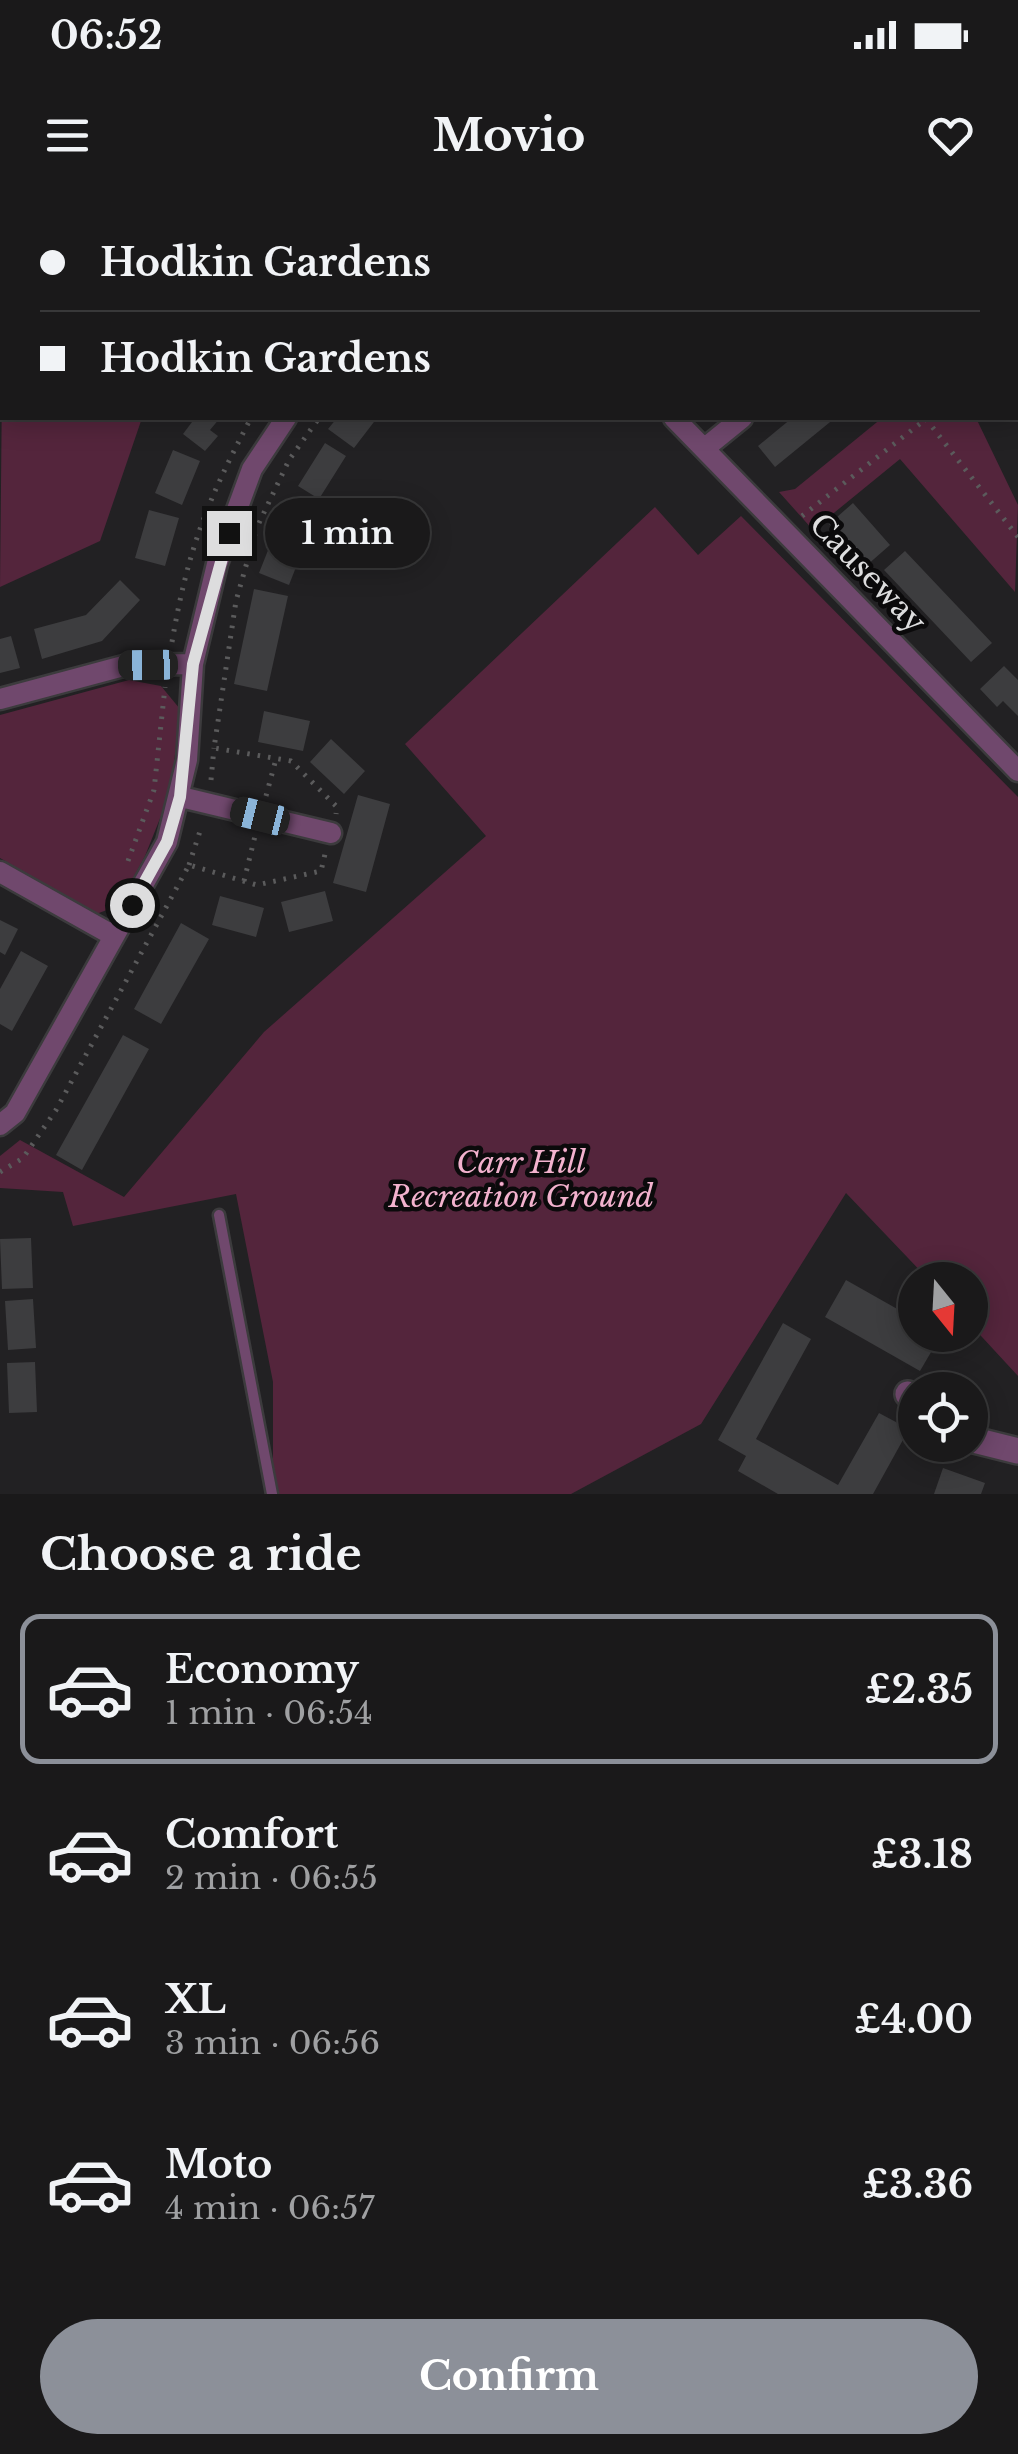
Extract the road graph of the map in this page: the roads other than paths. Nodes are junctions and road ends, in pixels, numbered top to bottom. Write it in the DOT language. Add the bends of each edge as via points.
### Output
graph roads {
  1 [pos="285,420"];
  2 [pos="676,420"];
  3 [pos="739,420"];
  4 [pos="704,448"];
  5 [pos="193,664"];
  6 [pos="0,699"];
  7 [pos="1018,771"];
  8 [pos="180,797"];
  9 [pos="331,833"];
  10 [pos="0,872"];
  11 [pos="114,936"];
  12 [pos="0,1126"];
  13 [pos="219,1215"];
  14 [pos="988,1444"];
  15 [pos="1018,1451"];
  16 [pos="272,1494"];
  1 -- 5 [label="street" via="252,469 217,564"];
  2 -- 4 [label="street, Causeway"];
  3 -- 4 [label="street"];
  4 -- 7 [label="street, Causeway"];
  5 -- 6 [label="street" via="127,666"];
  5 -- 8 [label="street"];
  8 -- 9 [label="street"];
  8 -- 11 [label="street" via="167,842"];
  10 -- 11 [label="street"];
  11 -- 12 [label="street" via="15,1113"];
  13 -- 16 [label="lane"];
  14 -- 15 [label="street"];
}
